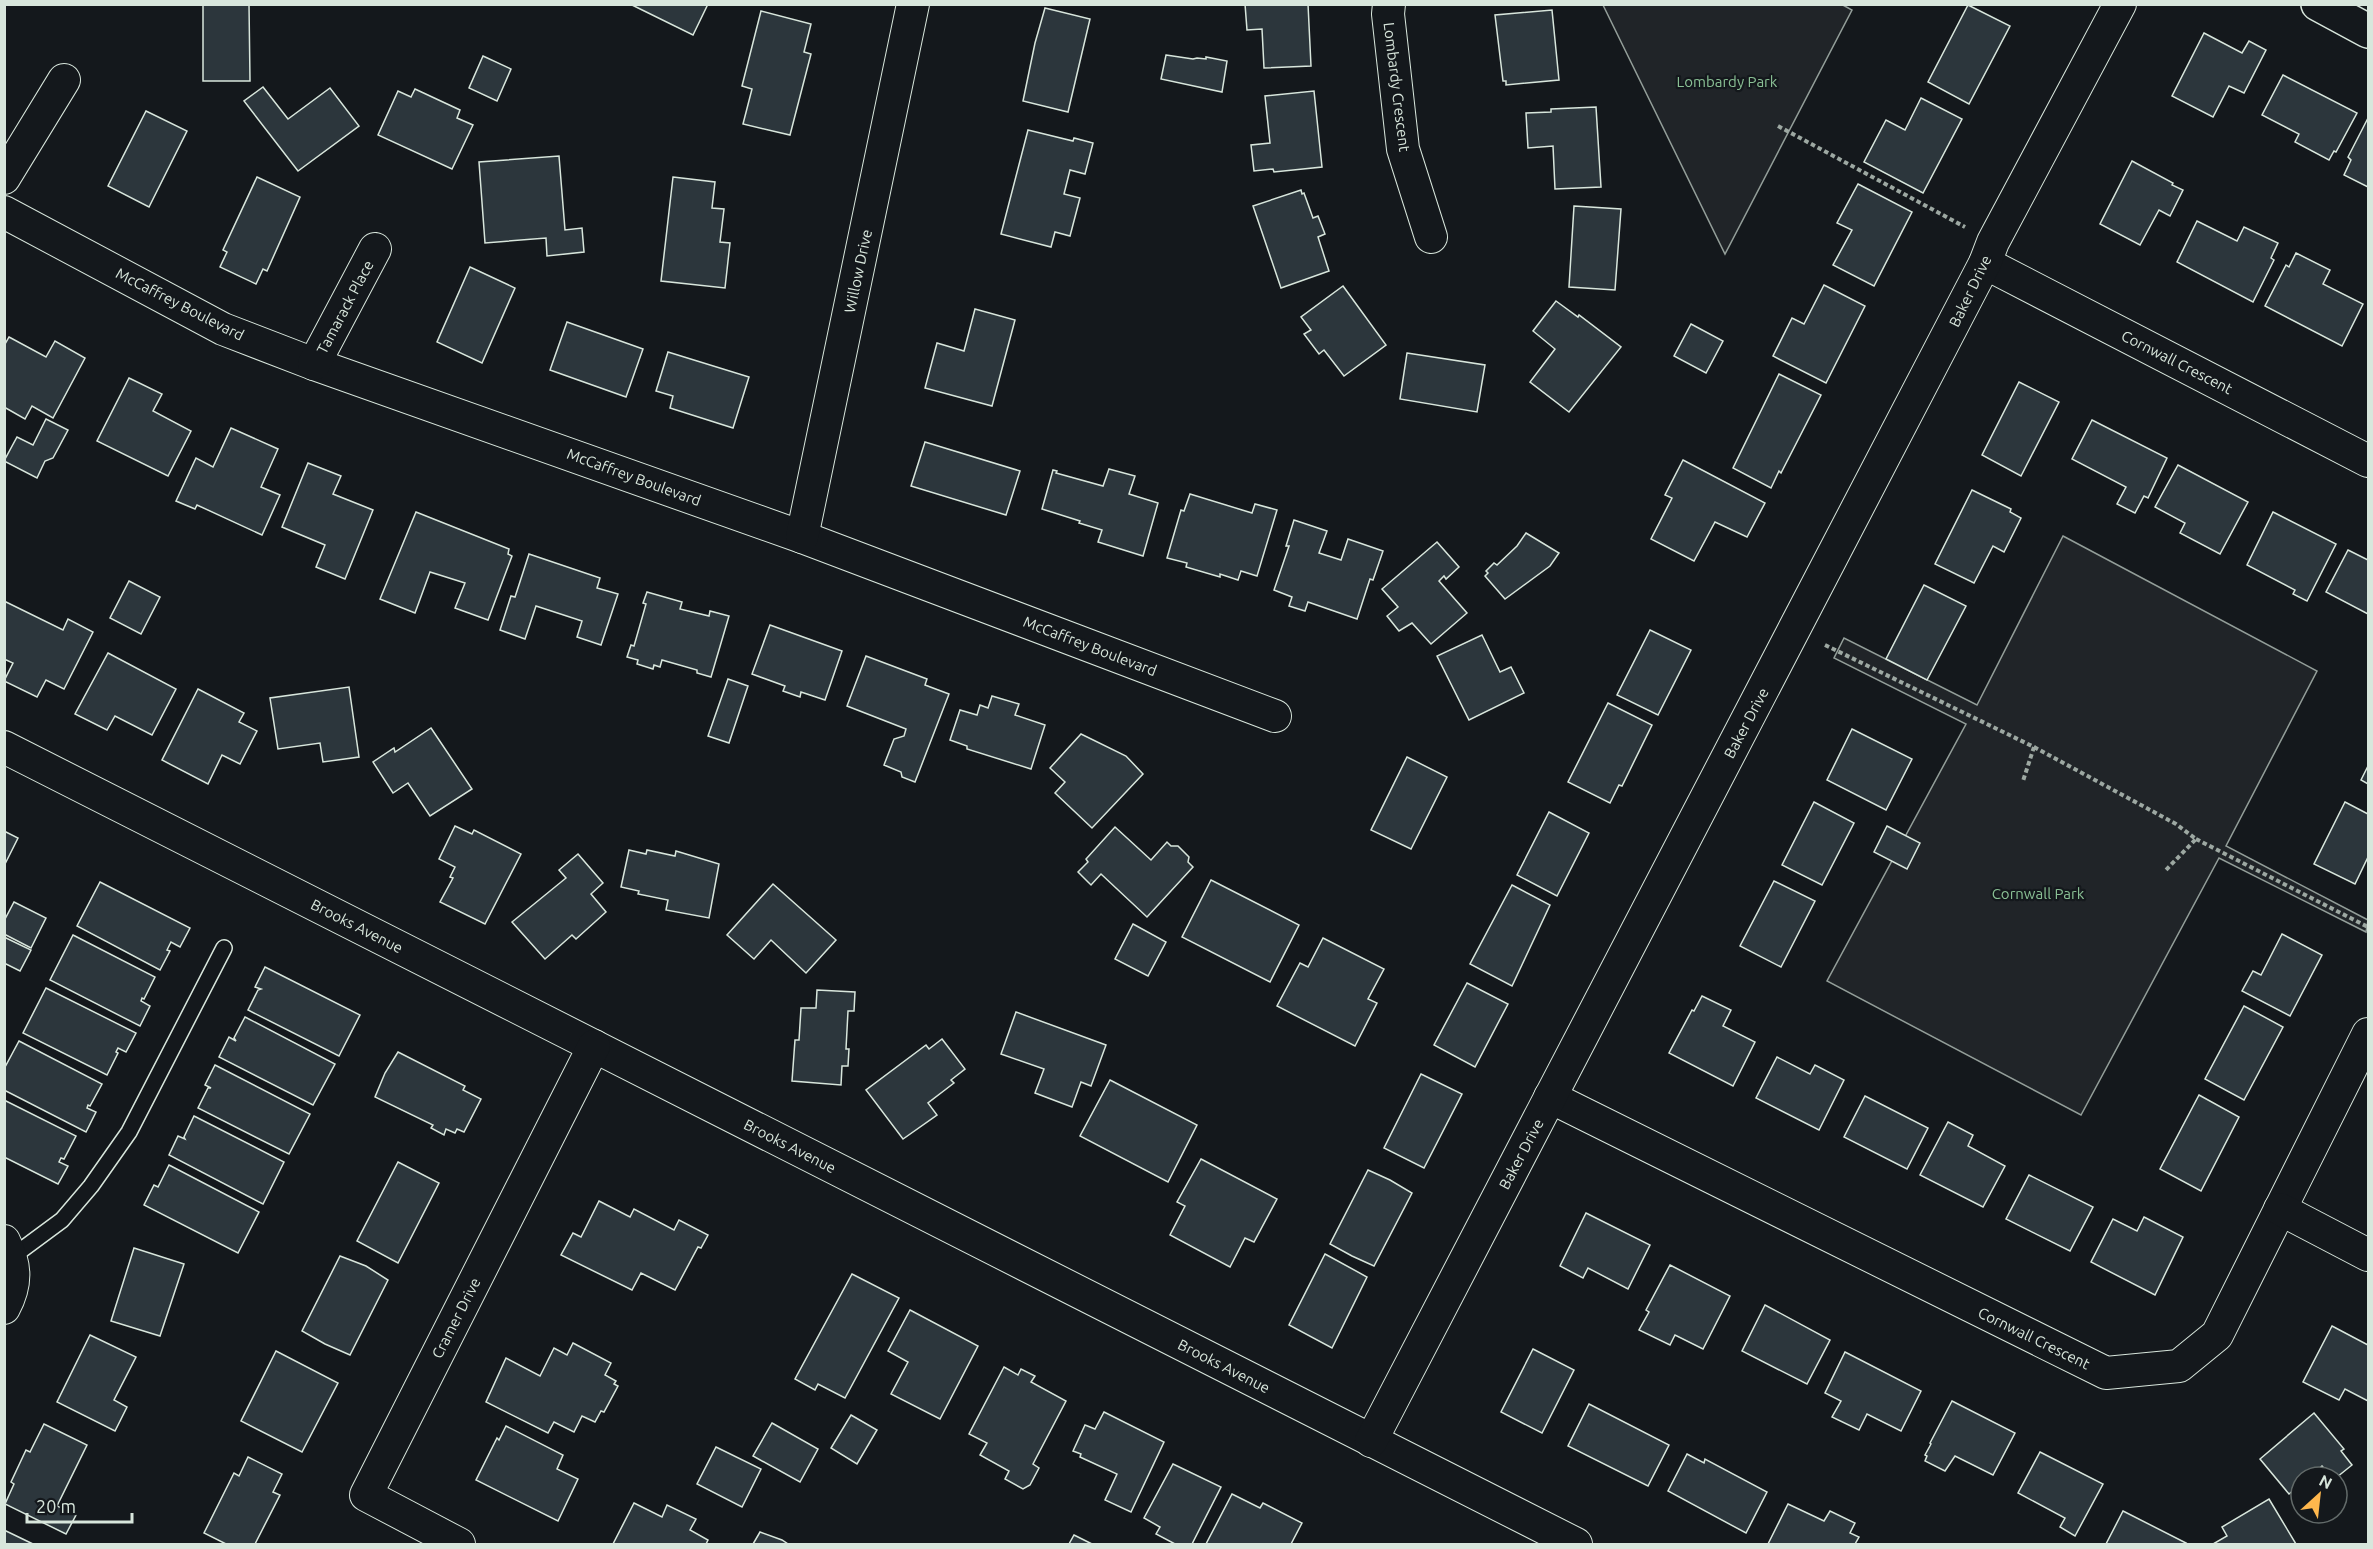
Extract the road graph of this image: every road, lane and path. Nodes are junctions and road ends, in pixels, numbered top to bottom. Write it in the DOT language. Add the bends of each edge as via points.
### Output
graph roads {
  1 [pos="913,4"];
  2 [pos="1389,4"];
  3 [pos="2120,4"];
  4 [pos="2318,4"];
  5 [pos="2368,30"];
  6 [pos="64,80"];
  7 [pos="1778,126"];
  8 [pos="4,178"];
  9 [pos="4,212"];
  10 [pos="1431,237"];
  11 [pos="375,249"];
  12 [pos="1989,253"];
  13 [pos="314,364"];
  14 [pos="2368,461"];
  15 [pos="802,537"];
  16 [pos="1794,630"];
  17 [pos="1275,716"];
  18 [pos="4,747"];
  19 [pos="2034,747"];
  20 [pos="2022,781"];
  21 [pos="2196,839"];
  22 [pos="2164,872"];
  23 [pos="2368,927"];
  24 [pos="224,948"];
  25 [pos="2368,1034"];
  26 [pos="594,1046"];
  27 [pos="1551,1097"];
  28 [pos="2280,1209"];
  29 [pos="8,1249"];
  30 [pos="2368,1255"];
  31 [pos="4,1308"];
  32 [pos="1371,1441"];
  33 [pos="1532,1535"];
  34 [pos="459,1545"];
  35 [pos="1576,1545"];
  1 -- 15 [label="street, Willow Drive"];
  2 -- 10 [label="street, Lombardy Crescent" via="1403,149"];
  3 -- 12 [label="street, Baker Drive"];
  4 -- 5 [label="street"];
  6 -- 8 [label="street"];
  7 -- 12 [label="path"];
  9 -- 13 [label="street, McCaffrey Boulevard" via="223,329"];
  11 -- 13 [label="street, Tamarack Place"];
  12 -- 14 [label="street, Cornwall Crescent"];
  12 -- 16 [label="street, Baker Drive"];
  13 -- 15 [label="street, McCaffrey Boulevard"];
  15 -- 17 [label="street, McCaffrey Boulevard"];
  16 -- 19 [label="path"];
  16 -- 27 [label="street, Baker Drive"];
  18 -- 26 [label="street, Brooks Avenue"];
  19 -- 20 [label="path"];
  19 -- 21 [label="path" via="2176,824"];
  21 -- 22 [label="path"];
  21 -- 23 [label="path"];
  24 -- 29 [label="lane" via="129,1132 91,1186 62,1220"];
  25 -- 28 [label="street, Cornwall Crescent"];
  26 -- 32 [label="street, Brooks Avenue"];
  26 -- 34 [label="street, Cramer Drive" via="366,1495"];
  27 -- 28 [label="street, Cornwall Crescent" via="2106,1373 2179,1366 2217,1335"];
  27 -- 32 [label="street, Baker Drive"];
  28 -- 30 [label="street"];
  29 -- 31 [label="street" via="15,1278"];
  32 -- 33 [label="street, Brooks Avenue"];
  33 -- 35 [label="street, Brooks Avenue"];
}
